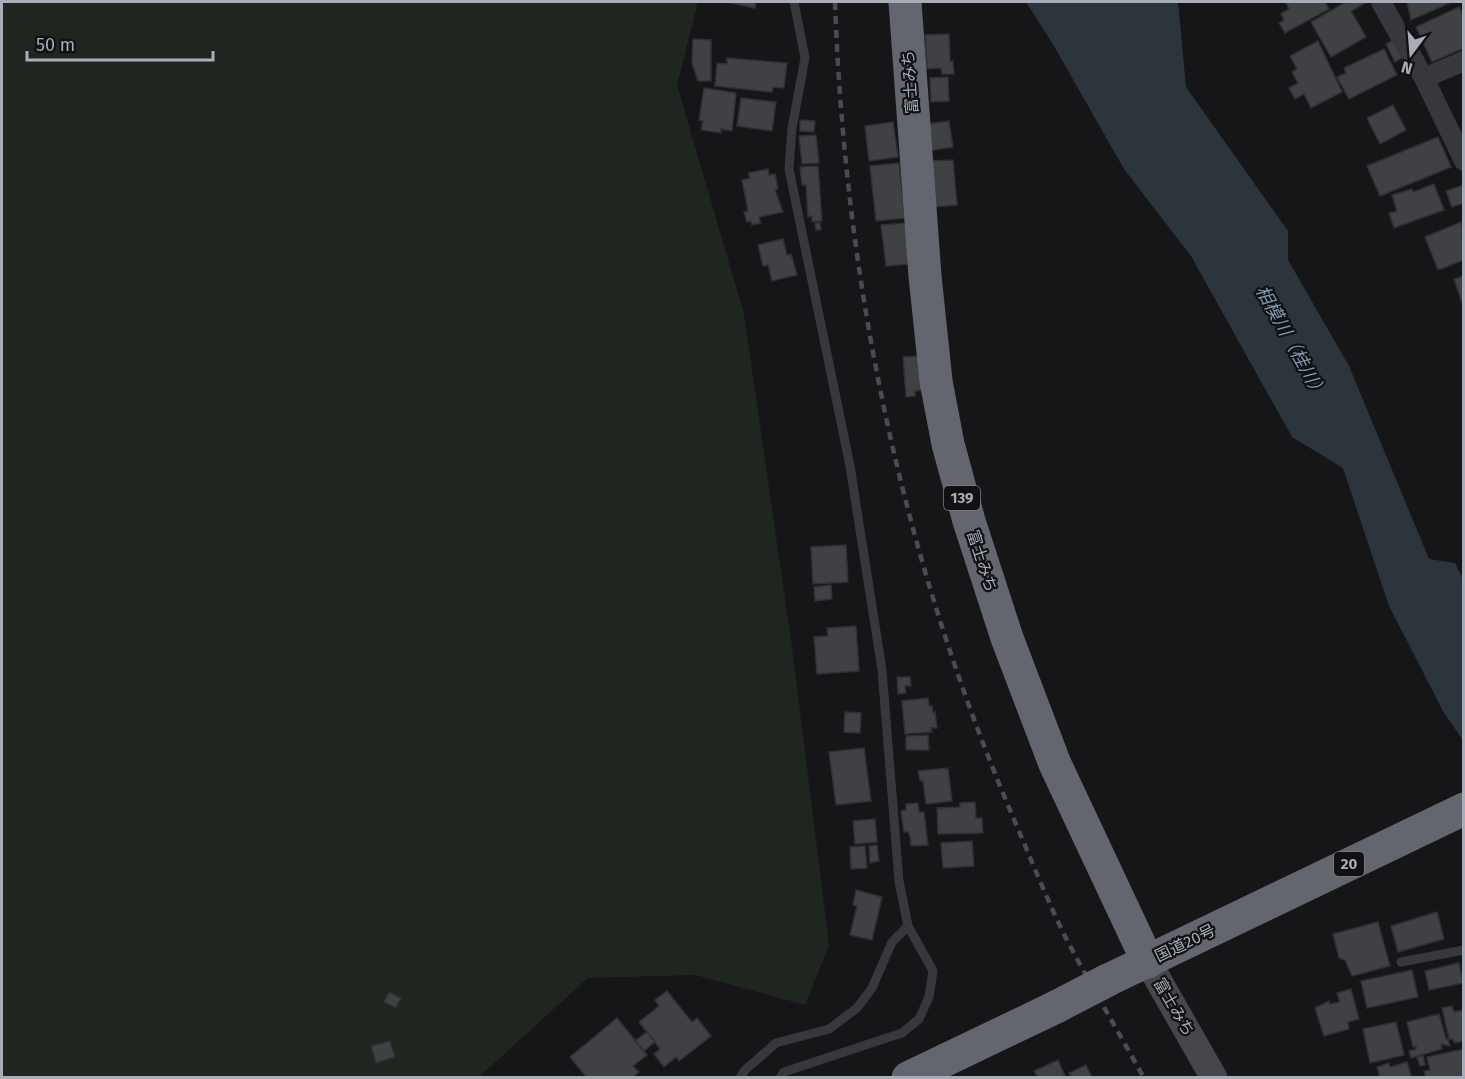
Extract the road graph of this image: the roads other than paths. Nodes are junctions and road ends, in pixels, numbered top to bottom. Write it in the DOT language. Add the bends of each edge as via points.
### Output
graph roads {
  1 [pos="794,2"];
  2 [pos="905,2"];
  3 [pos="1381,2"];
  4 [pos="1464,61"];
  5 [pos="1424,78"];
  6 [pos="1464,161"];
  7 [pos="1464,809"];
  8 [pos="908,926"];
  9 [pos="1464,950"];
  10 [pos="1148,962"];
  11 [pos="1401,962"];
  12 [pos="740,1077"];
  13 [pos="780,1077"];
  14 [pos="908,1077"];
  15 [pos="1214,1077"];
  1 -- 8 [label="lane" via="805,58 789,169 850,466 882,670 898,881"];
  2 -- 10 [label="highway, 富士みち / 139" via="925,276 936,381 948,444 997,606 1051,753"];
  3 -- 5 [label="street"];
  4 -- 5 [label="street"];
  5 -- 6 [label="street"];
  7 -- 10 [label="highway, 国道20号 / 20"];
  8 -- 12 [label="lane" via="892,942 872,988 857,1008 829,1029 776,1043"];
  8 -- 13 [label="lane" via="933,971 929,997 919,1019 902,1033 784,1072"];
  9 -- 11 [label="lane"];
  10 -- 14 [label="highway, 国道20号 / 20, bridge"];
  10 -- 15 [label="street, 富士みち"];
}
